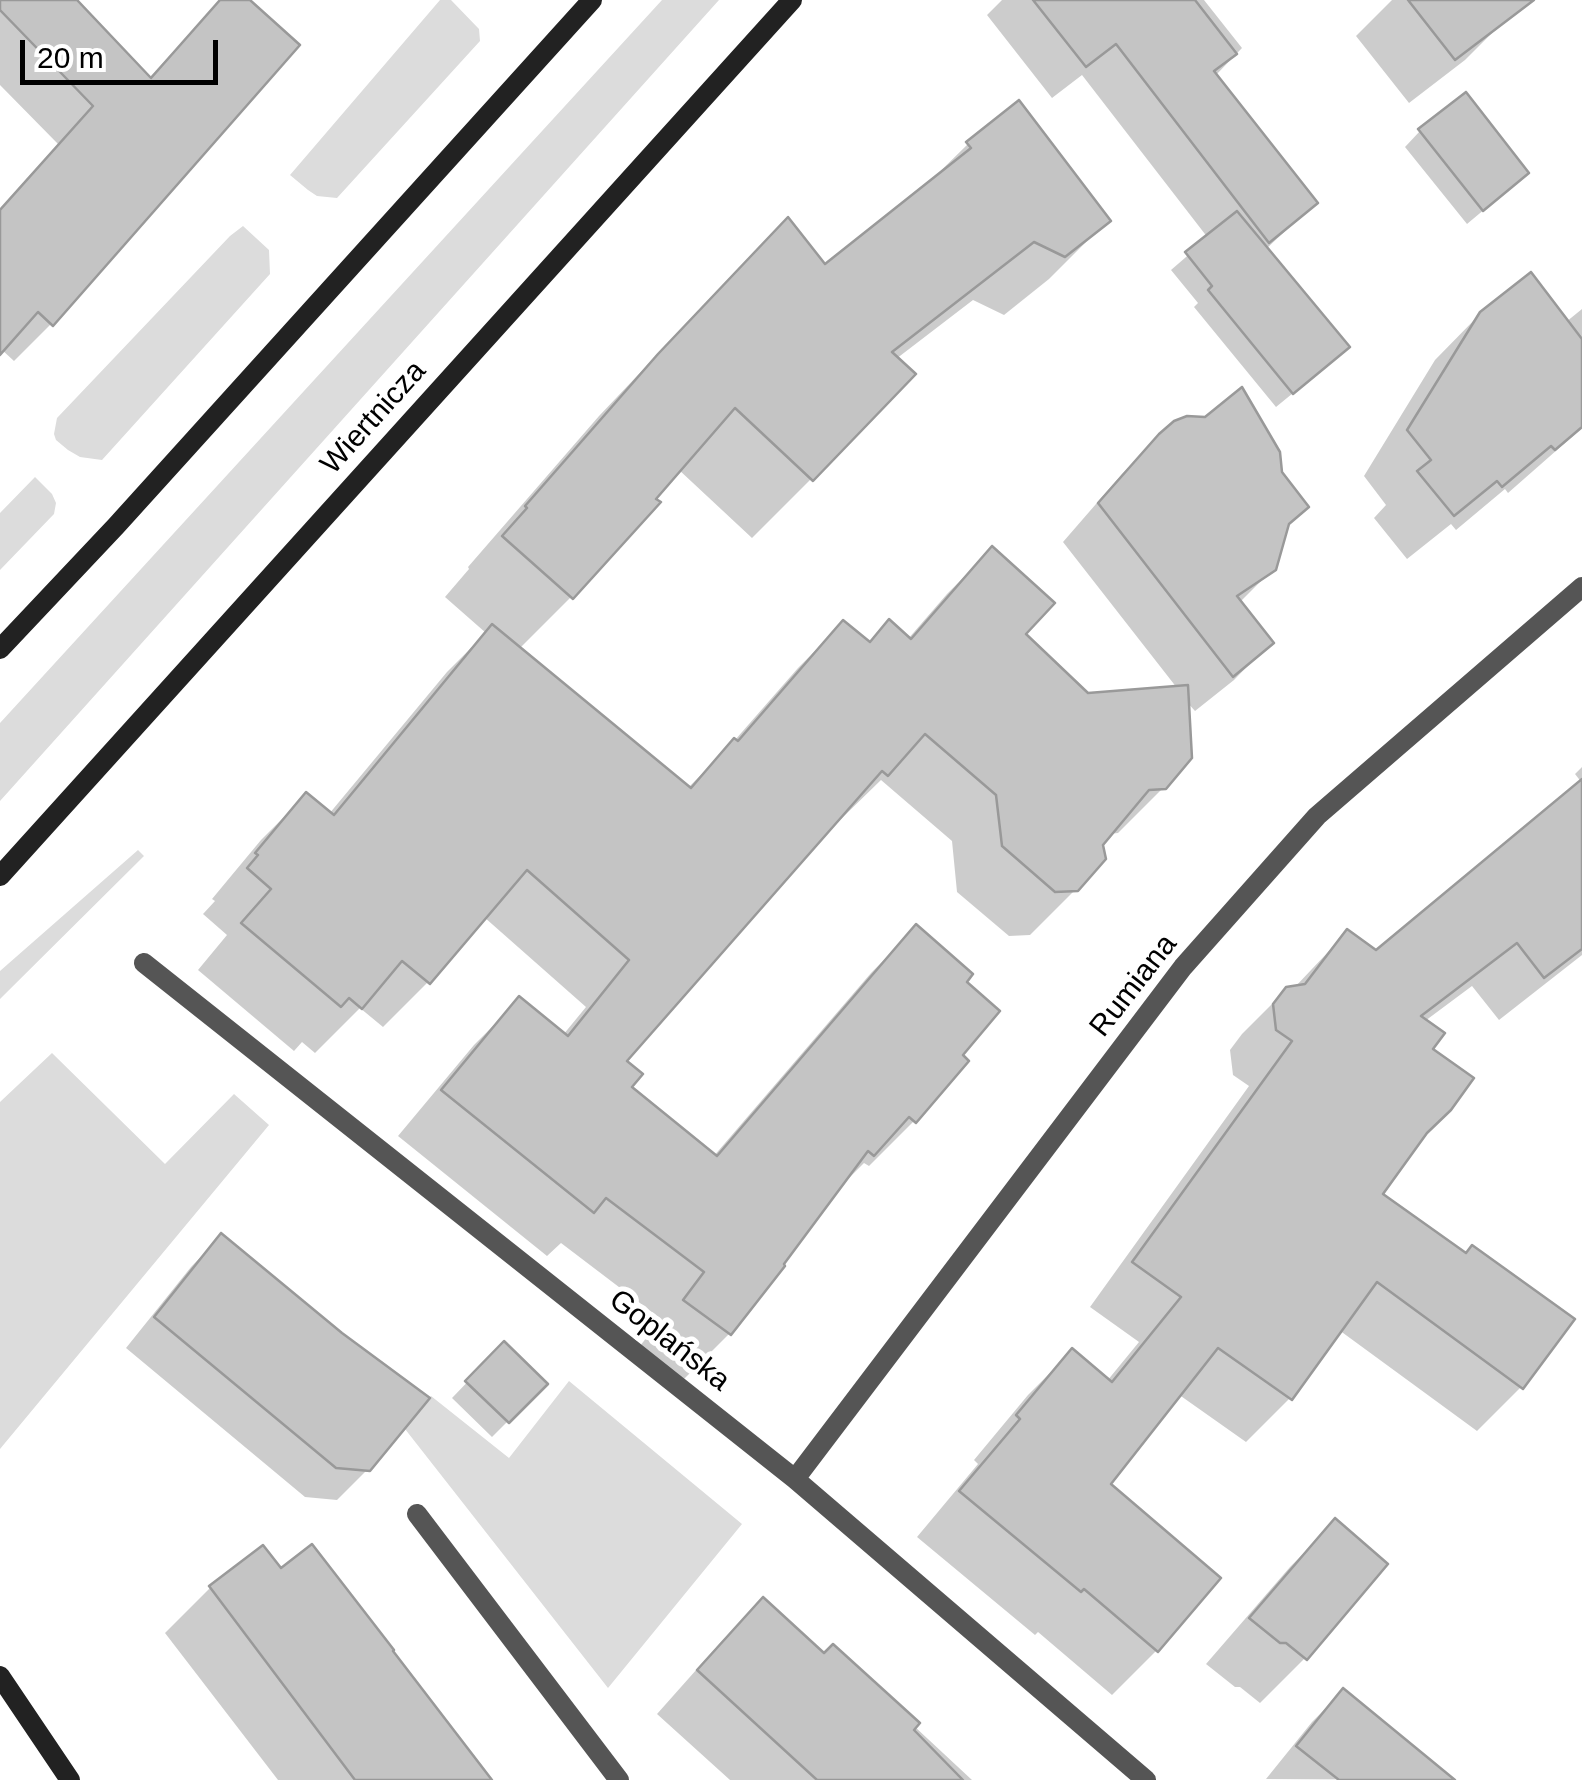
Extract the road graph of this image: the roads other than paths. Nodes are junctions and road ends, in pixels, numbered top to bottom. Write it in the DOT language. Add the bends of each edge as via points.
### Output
graph roads {
  1 [pos="592,0"];
  2 [pos="792,0"];
  3 [pos="1582,586"];
  4 [pos="0,649"];
  5 [pos="0,876"];
  6 [pos="144,963"];
  7 [pos="796,1479"];
  8 [pos="417,1514"];
  9 [pos="0,1676"];
  10 [pos="70,1780"];
  11 [pos="619,1780"];
  12 [pos="1146,1780"];
  1 -- 4 [label="main road"];
  2 -- 5 [label="main road, Wiertnicza"];
  3 -- 7 [label="street, Rumiana" via="1317,816 1183,967"];
  6 -- 7 [label="street, Goplańska"];
  7 -- 12 [label="street, Goplańska"];
  8 -- 11 [label="street"];
  9 -- 10 [label="main road"];
}
